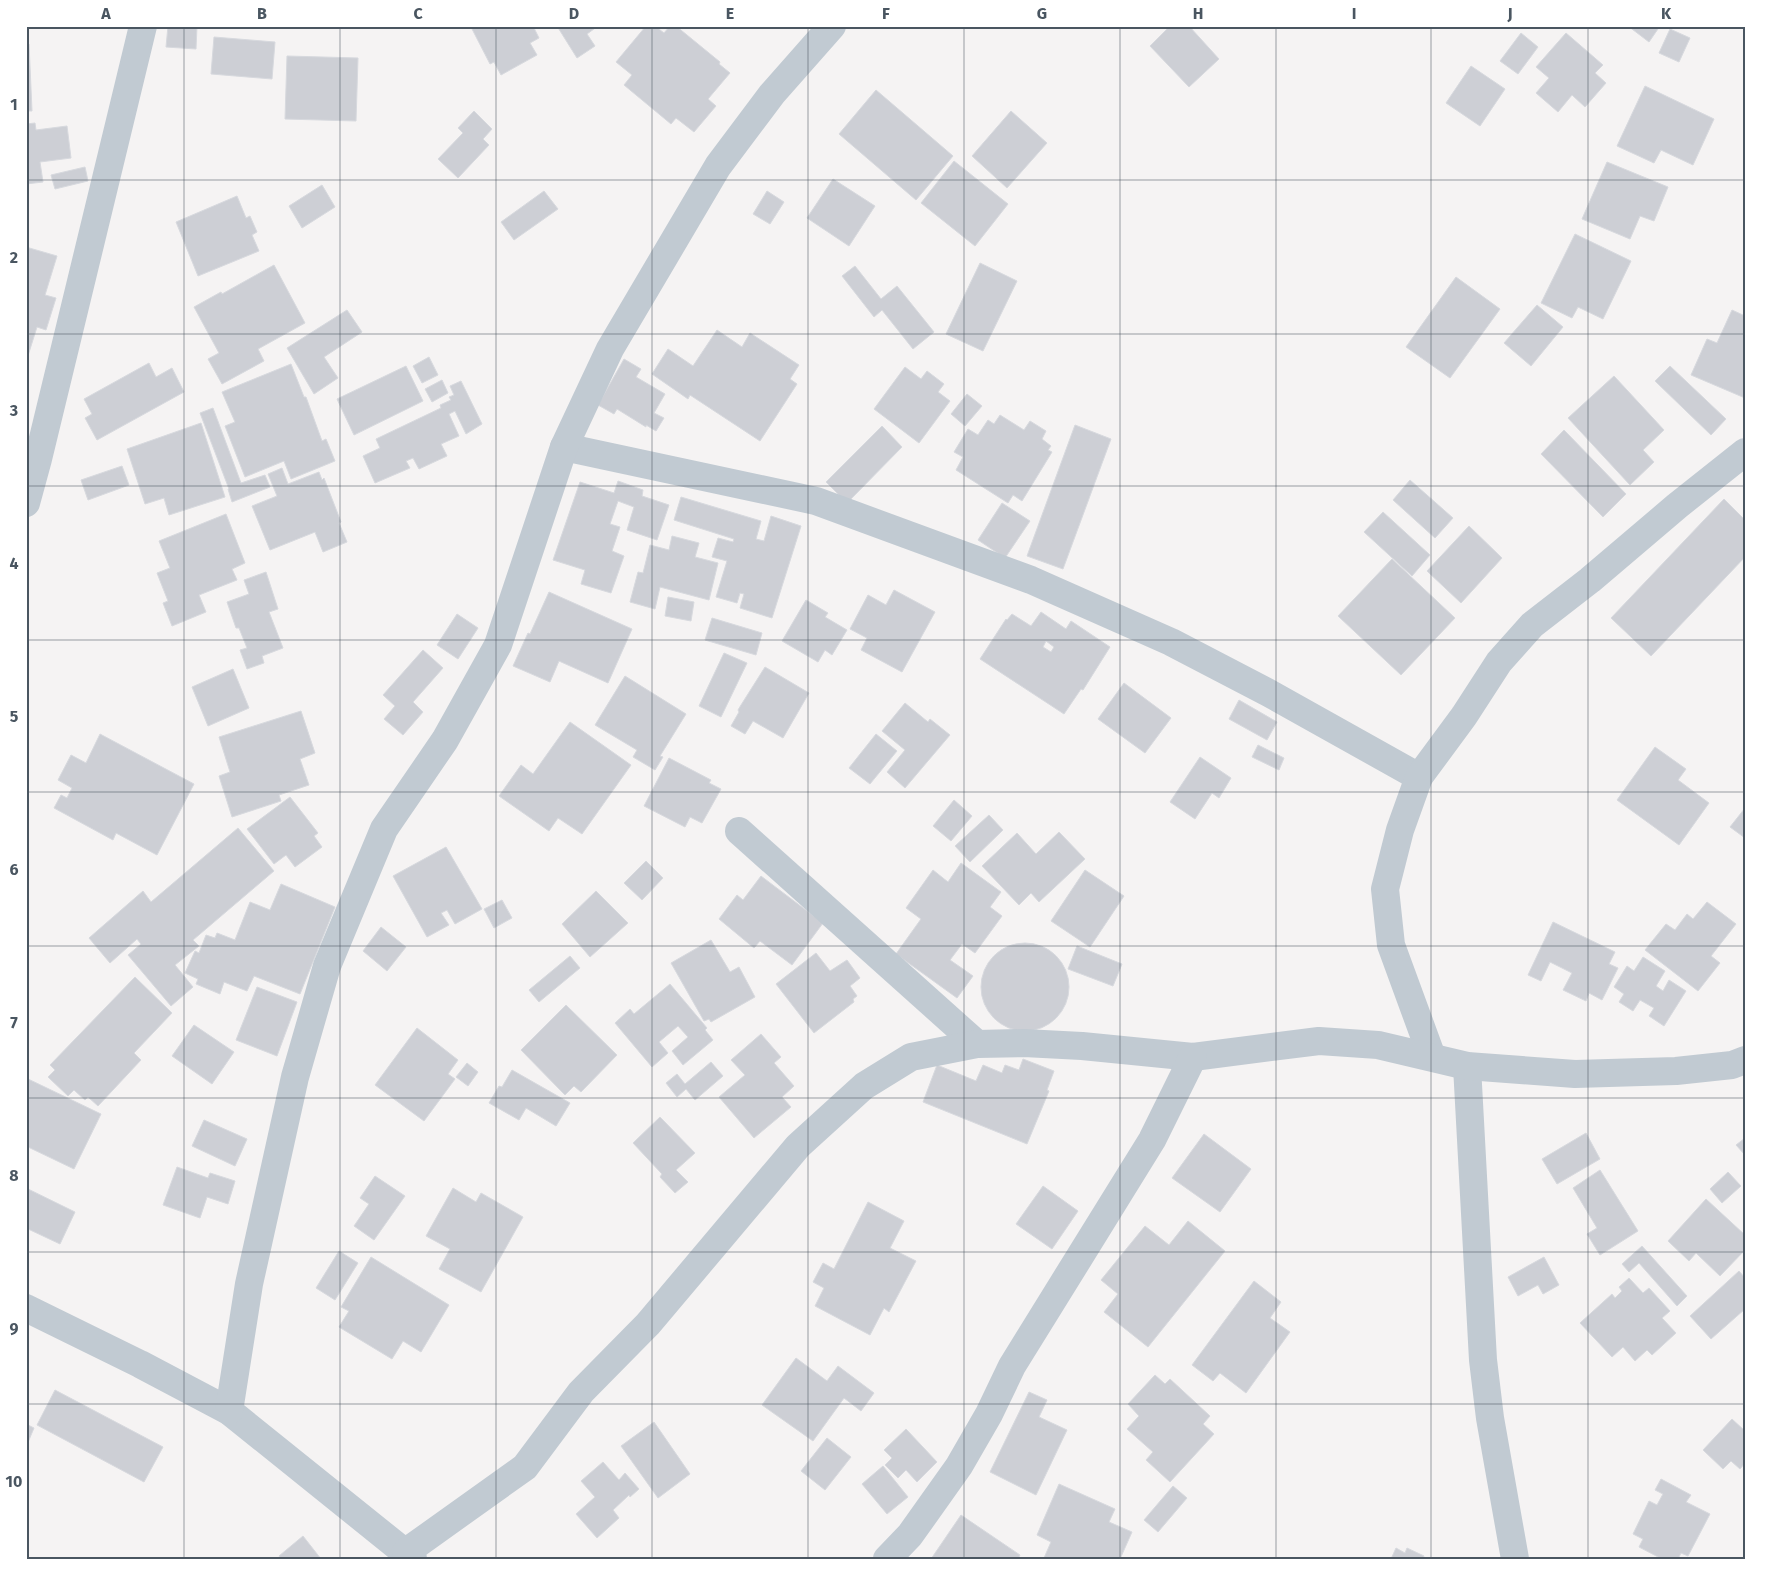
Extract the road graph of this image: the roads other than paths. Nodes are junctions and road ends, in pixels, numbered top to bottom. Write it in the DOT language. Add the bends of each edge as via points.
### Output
graph roads {
  1 [pos="142,26"];
  2 [pos="832,26"];
  3 [pos="564,447"];
  4 [pos="1745,452"];
  5 [pos="26,502"];
  6 [pos="1418,777"];
  7 [pos="738,832"];
  8 [pos="977,1044"];
  9 [pos="1193,1057"];
  10 [pos="1432,1057"];
  11 [pos="1745,1060"];
  12 [pos="1466,1066"];
  13 [pos="26,1308"];
  14 [pos="229,1411"];
  15 [pos="410,1555"];
  16 [pos="887,1559"];
  17 [pos="1515,1559"];
  1 -- 5 [label="street"];
  2 -- 3 [label="street" via="772,94 718,166 610,349"];
  3 -- 6 [label="street" via="816,501 1031,580 1171,642"];
  3 -- 14 [label="street" via="498,645 445,740 384,830 327,966 295,1077 251,1274"];
  4 -- 6 [label="street" via="1532,625 1499,662"];
  6 -- 10 [label="street" via="1385,889 1391,945"];
  7 -- 8 [label="street"];
  8 -- 9 [label="street" via="1034,1043"];
  8 -- 15 [label="street" via="911,1057 864,1086 798,1146 648,1324 581,1392 525,1467"];
  9 -- 10 [label="street" via="1319,1041 1378,1045"];
  9 -- 16 [label="street" via="1152,1140 1012,1366 959,1466 910,1535"];
  10 -- 12 [label="street"];
  11 -- 12 [label="street" via="1732,1065 1626,1073 1575,1074"];
  12 -- 17 [label="street" via="1484,1360 1490,1418"];
  13 -- 14 [label="street"];
  14 -- 15 [label="street"];
}
